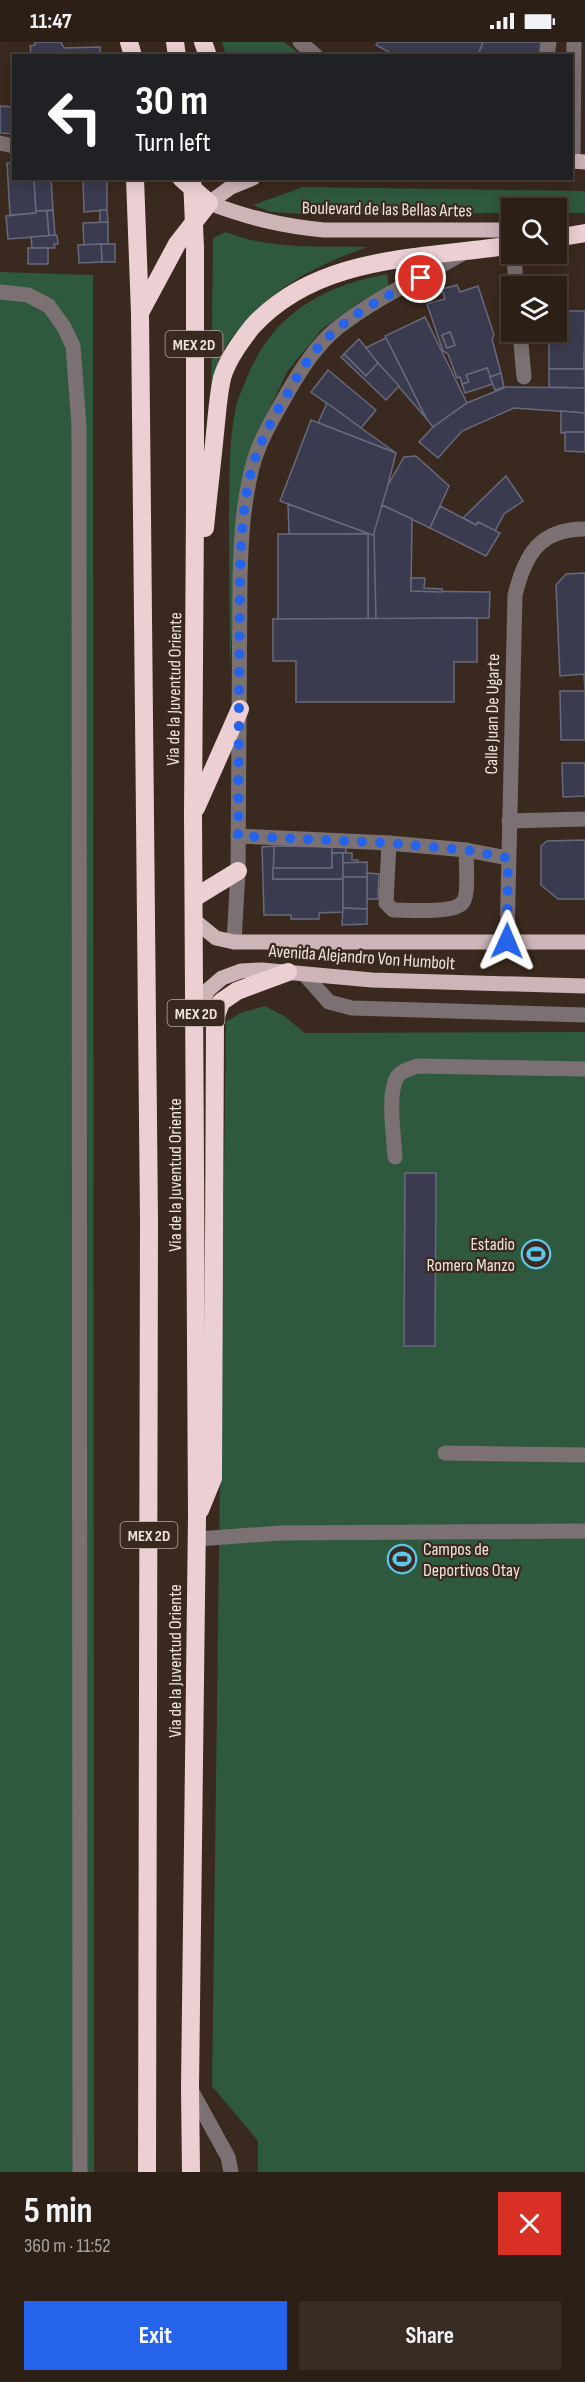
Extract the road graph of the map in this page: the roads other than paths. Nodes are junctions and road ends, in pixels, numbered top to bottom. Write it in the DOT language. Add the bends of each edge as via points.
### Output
graph roads {
  1 [pos="300,42"];
  2 [pos="574,42"];
  3 [pos="314,54"];
  4 [pos="576,162"];
  5 [pos="135,180"];
  6 [pos="183,180"];
  7 [pos="192,180"];
  8 [pos="248,180"];
  9 [pos="209,203"];
  10 [pos="501,230"];
  11 [pos="567,230"];
  12 [pos="585,231"];
  13 [pos="567,235"];
  14 [pos="501,247"];
  15 [pos="465,252"];
  16 [pos="0,292"];
  17 [pos="140,314"];
  18 [pos="521,342"];
  19 [pos="524,377"];
  20 [pos="585,528"];
  21 [pos="196,629"];
  22 [pos="240,709"];
  23 [pos="193,815"];
  24 [pos="585,819"];
  25 [pos="509,821"];
  26 [pos="238,836"];
  27 [pos="389,843"];
  28 [pos="466,850"];
  29 [pos="508,858"];
  30 [pos="238,871"];
  31 [pos="194,898"];
  32 [pos="195,921"];
  33 [pos="507,941"];
  34 [pos="234,942"];
  35 [pos="585,942"];
  36 [pos="296,973"];
  37 [pos="585,986"];
  38 [pos="585,1015"];
  39 [pos="196,1017"];
  40 [pos="585,1070"];
  41 [pos="395,1157"];
  42 [pos="445,1453"];
  43 [pos="585,1455"];
  44 [pos="197,1517"];
  45 [pos="585,1531"];
  46 [pos="196,1539"];
  47 [pos="190,2088"];
  48 [pos="80,2172"];
  49 [pos="147,2172"];
  50 [pos="191,2172"];
  51 [pos="231,2172"];
  1 -- 3 [label="street"];
  2 -- 4 [label="street"];
  5 -- 17 [label="highway, Via de la Juventud Oriente / MEX 2D"];
  6 -- 9 [label="highway"];
  7 -- 21 [label="highway, Via de la Juventud Oriente / MEX 2D, bridge"];
  8 -- 9 [label="main road"];
  9 -- 10 [label="main road, Boulevard de las Bellas Artes" via="262,222 299,228"];
  9 -- 17 [label="highway" via="177,244"];
  11 -- 12 [label="main road"];
  12 -- 13 [label="highway"];
  14 -- 15 [label="highway"];
  15 -- 21 [label="highway" via="396,259 338,272 296,290 244,336 230,359 218,398"];
  15 -- 22 [label="street" via="367,307 335,330 299,373 271,422 252,468 242,534"];
  16 -- 48 [label="street" via="28,295 49,306 64,327 73,346 79,425"];
  17 -- 49 [label="highway, Via de la Juventud Oriente / MEX 2D" via="149,1221"];
  18 -- 19 [label="street"];
  20 -- 25 [label="street, Calle Juan De Ugarte" via="552,534 536,545 522,568 514,595"];
  21 -- 23 [label="highway, Via de la Juventud Oriente / MEX 2D"];
  22 -- 23 [label="highway"];
  22 -- 26 [label="street"];
  23 -- 31 [label="highway, Via de la Juventud Oriente / MEX 2D"];
  24 -- 25 [label="street"];
  25 -- 29 [label="street, Calle Juan De Ugarte"];
  26 -- 27 [label="street"];
  26 -- 30 [label="street"];
  27 -- 28 [label="street"];
  27 -- 28 [label="street" via="386,903 393,910 449,909 461,905 465,898"];
  28 -- 29 [label="street"];
  29 -- 33 [label="street, Calle Juan De Ugarte"];
  30 -- 31 [label="highway"];
  30 -- 34 [label="street"];
  31 -- 32 [label="highway, Via de la Juventud Oriente / MEX 2D"];
  32 -- 34 [label="main road, Avenida Alejandro Von Humbolt" via="216,938"];
  32 -- 39 [label="highway, Via de la Juventud Oriente / MEX 2D"];
  33 -- 34 [label="main road, Avenida Alejandro Von Humbolt"];
  33 -- 35 [label="main road, Avenida Alejandro Von Humbolt"];
  36 -- 37 [label="main road, Avenida Alejandro Von Humbolt" via="427,982"];
  36 -- 38 [label="street" via="329,1002 352,1008"];
  36 -- 39 [label="main road, Avenida Alejandro Von Humbolt" via="241,971 222,978 208,990"];
  36 -- 44 [label="highway" via="237,992 221,1002 215,1019 213,1478"];
  39 -- 44 [label="highway, Via de la Juventud Oriente / MEX 2D"];
  40 -- 41 [label="street" via="417,1066 403,1071 392,1092"];
  42 -- 43 [label="street"];
  44 -- 46 [label="highway, Via de la Juventud Oriente / MEX 2D"];
  45 -- 46 [label="street" via="280,1533"];
  46 -- 47 [label="highway, Via de la Juventud Oriente / MEX 2D"];
  47 -- 50 [label="highway, Via de la Juventud Oriente / MEX 2D"];
  47 -- 51 [label="street" via="228,2157"];
}
